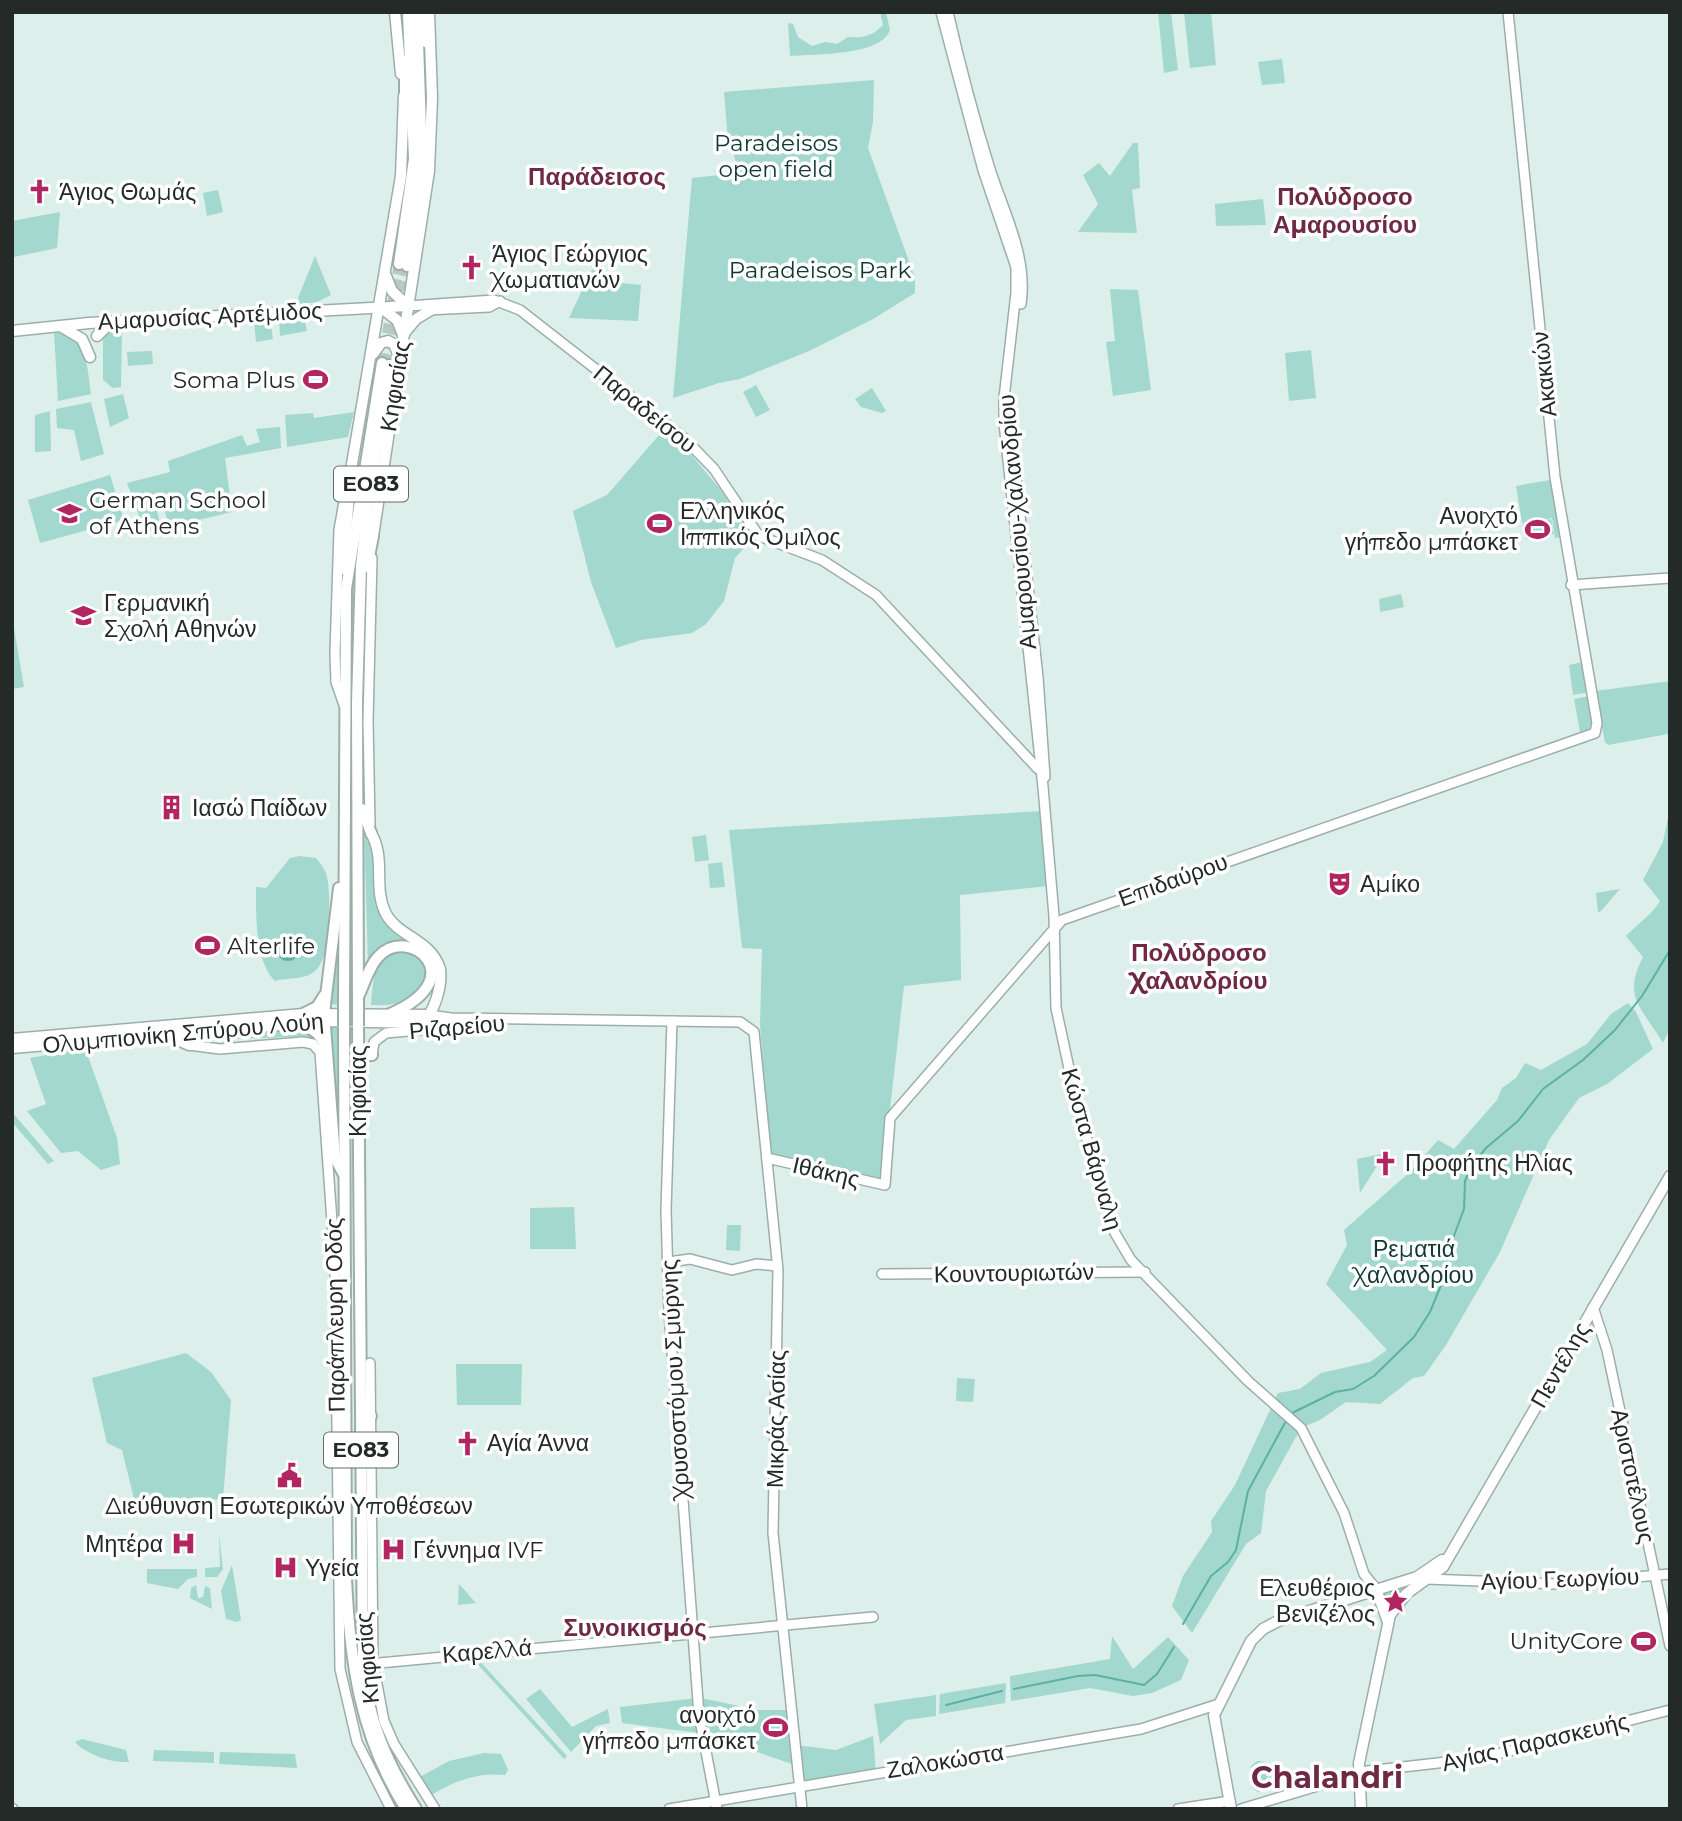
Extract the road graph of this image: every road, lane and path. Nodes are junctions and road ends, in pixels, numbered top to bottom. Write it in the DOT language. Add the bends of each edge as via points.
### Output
graph roads {
  1 [pos="395,12"];
  2 [pos="407,12"];
  3 [pos="417,12"];
  4 [pos="427,12"];
  5 [pos="941,12"];
  6 [pos="948,12"];
  7 [pos="1508,12"];
  8 [pos="405,102"];
  9 [pos="423,115"];
  10 [pos="385,272"];
  11 [pos="500,301"];
  12 [pos="408,306"];
  13 [pos="380,307"];
  14 [pos="431,310"];
  15 [pos="113,321"];
  16 [pos="58,326"];
  17 [pos="12,331"];
  18 [pos="97,336"];
  19 [pos="403,336"];
  20 [pos="90,357"];
  21 [pos="386,361"];
  22 [pos="351,470"];
  23 [pos="373,537"];
  24 [pos="1670,578"];
  25 [pos="1571,585"];
  26 [pos="346,589"];
  27 [pos="359,604"];
  28 [pos="344,705"];
  29 [pos="368,719"];
  30 [pos="1595,733"];
  31 [pos="358,738"];
  32 [pos="1040,745"];
  33 [pos="1022,750"];
  34 [pos="1039,769"];
  35 [pos="358,782"];
  36 [pos="1043,787"];
  37 [pos="370,833"];
  38 [pos="344,869"];
  39 [pos="1054,916"];
  40 [pos="1067,918"];
  41 [pos="1054,928"];
  42 [pos="1036,949"];
  43 [pos="1055,962"];
  44 [pos="327,990"];
  45 [pos="352,1013"];
  46 [pos="390,1014"];
  47 [pos="429,1015"];
  48 [pos="324,1017"];
  49 [pos="451,1018"];
  50 [pos="557,1018"];
  51 [pos="303,1019"];
  52 [pos="672,1021"];
  53 [pos="421,1023"];
  54 [pos="188,1028"];
  55 [pos="753,1029"];
  56 [pos="164,1035"];
  57 [pos="12,1040"];
  58 [pos="189,1045"];
  59 [pos="12,1048"];
  60 [pos="327,1050"];
  61 [pos="372,1055"];
  62 [pos="358,1056"];
  63 [pos="767,1158"];
  64 [pos="344,1175"];
  65 [pos="1670,1176"];
  66 [pos="885,1185"];
  67 [pos="357,1236"];
  68 [pos="367,1249"];
  69 [pos="668,1262"];
  70 [pos="777,1266"];
  71 [pos="1145,1272"];
  72 [pos="882,1274"];
  73 [pos="344,1281"];
  74 [pos="335,1298"];
  75 [pos="1593,1307"];
  76 [pos="360,1340"];
  77 [pos="370,1363"];
  78 [pos="370,1416"];
  79 [pos="361,1431"];
  80 [pos="341,1507"];
  81 [pos="372,1515"];
  82 [pos="362,1528"];
  83 [pos="1449,1554"];
  84 [pos="1443,1567"];
  85 [pos="1670,1574"];
  86 [pos="1655,1576"];
  87 [pos="1411,1579"];
  88 [pos="1427,1579"];
  89 [pos="1451,1581"];
  90 [pos="1376,1589"];
  91 [pos="873,1617"];
  92 [pos="1388,1622"];
  93 [pos="783,1623"];
  94 [pos="694,1632"];
  95 [pos="1670,1646"];
  96 [pos="363,1664"];
  97 [pos="1219,1704"];
  98 [pos="1670,1710"];
  99 [pos="1358,1773"];
  100 [pos="798,1786"];
  101 [pos="716,1805"];
  102 [pos="1230,1805"];
  103 [pos="391,1809"];
  104 [pos="405,1809"];
  105 [pos="416,1809"];
  106 [pos="435,1809"];
  107 [pos="669,1809"];
  108 [pos="802,1809"];
  109 [pos="1178,1809"];
  110 [pos="1241,1809"];
  111 [pos="1361,1809"];
  1 -- 8 [label="main road, Κηφισίας"];
  2 -- 8 [label="main road"];
  2 -- 9 [label="main road" via="414,159 403,265 422,160"];
  3 -- 9 [label="main road"];
  4 -- 9 [label="main road"];
  4 -- 12 [label="main road, Κηφισίας" via="432,98 429,171"];
  5 -- 32 [label="street, Αμαρουσίου-Χαλανδρίου" via="986,180 1016,267 1003,412"];
  6 -- 32 [label="street, Αμαρουσίου-Χαλανδρίου" via="1023,276 1009,407"];
  7 -- 25 [label="street, Ακακιών" via="1538,319"];
  8 -- 10 [label="main road, Κηφισίας" via="401,176"];
  10 -- 12 [label="main road" via="392,291"];
  10 -- 13 [label="main road, Κηφισίας"];
  11 -- 12 [label="street"];
  11 -- 14 [label="street" via="489,307"];
  11 -- 33 [label="street, Παραδείσου" via="517,308 684,438 715,469 759,536 822,560 876,595"];
  12 -- 13 [label="main road, Αμαρυσίας Αρτέμιδος"];
  12 -- 14 [label="street" via="415,311"];
  12 -- 19 [label="main road, Κηφισίας"];
  13 -- 15 [label="main road, Αμαρυσίας Αρτέμιδος"];
  13 -- 19 [label="main road" via="397,320"];
  13 -- 21 [label="main road, Κηφισίας"];
  14 -- 19 [label="main road" via="416,318"];
  15 -- 16 [label="main road, Αμαρυσίας Αρτέμιδος"];
  15 -- 18 [label="main road"];
  16 -- 17 [label="main road, Αμαρυσίας Αρτέμιδος"];
  16 -- 20 [label="main road" via="82,338"];
  19 -- 21 [label="main road, Κηφισίας"];
  21 -- 22 [label="main road, Κηφισίας"];
  21 -- 23 [label="main road, Κηφισίας"];
  21 -- 26 [label="main road, Κηφισίας / ΕΟ83"];
  21 -- 27 [label="main road, Κηφισίας / ΕΟ83"];
  22 -- 26 [label="main road" via="343,548"];
  22 -- 28 [label="street, Κηφισίας" via="342,505 337,566 336,682"];
  23 -- 27 [label="main road"];
  23 -- 29 [label="street, Κηφισίας"];
  24 -- 25 [label="street"];
  25 -- 30 [label="street, Ακακιών" via="1597,723"];
  26 -- 28 [label="main road, Κηφισίας / ΕΟ83"];
  27 -- 31 [label="main road, Κηφισίας / ΕΟ83"];
  28 -- 38 [label="main road, Κηφισίας / ΕΟ83"];
  29 -- 31 [label="main road"];
  29 -- 37 [label="street, Κηφισίας"];
  30 -- 40 [label="street, Επιδαύρου"];
  31 -- 35 [label="main road, Κηφισίας / ΕΟ83"];
  32 -- 33 [label="street"];
  32 -- 34 [label="street, Κώστα Βάρναλη"];
  32 -- 36 [label="street, Κώστα Βάρναλη"];
  33 -- 34 [label="street, Παραδείσου"];
  34 -- 36 [label="street, Κώστα Βάρναλη"];
  35 -- 37 [label="main road"];
  35 -- 45 [label="main road, Κηφισίας / ΕΟ83"];
  36 -- 39 [label="street, Κώστα Βάρναλη"];
  37 -- 47 [label="main road, Κηφισίας" via="379,848 380,893 386,914 427,946 438,962 440,984"];
  38 -- 44 [label="main road" via="335,902"];
  38 -- 45 [label="main road, Κηφισίας / ΕΟ83"];
  39 -- 40 [label="street"];
  39 -- 41 [label="street, Κώστα Βάρναλη"];
  40 -- 41 [label="street, Επιδαύρου"];
  41 -- 42 [label="street, Επιδαύρου"];
  41 -- 43 [label="street, Κώστα Βάρναλη"];
  42 -- 43 [label="street"];
  42 -- 66 [label="street, Επιδαύρου" via="890,1118"];
  43 -- 71 [label="street, Κώστα Βάρναλη" via="1059,1033 1078,1110 1115,1233 1127,1255"];
  44 -- 48 [label="main road"];
  44 -- 51 [label="main road"];
  45 -- 46 [label="main road, Ριζαρείου"];
  45 -- 46 [label="main road" via="380,954 400,946 414,948 428,961 429,986 415,1003"];
  45 -- 48 [label="main road, Ολυμπιονίκη Σπύρου Λούη"];
  45 -- 53 [label="main road, Ριζαρείου"];
  45 -- 62 [label="main road, Κηφισίας / ΕΟ83"];
  45 -- 64 [label="main road, Κηφισίας / ΕΟ83"];
  46 -- 47 [label="main road, Ριζαρείου"];
  47 -- 49 [label="street, Ριζαρείου"];
  47 -- 53 [label="main road, Κηφισίας"];
  48 -- 51 [label="main road, Ολυμπιονίκη Σπύρου Λούη"];
  48 -- 60 [label="main road"];
  49 -- 50 [label="street, Ριζαρείου"];
  49 -- 53 [label="street, Ριζαρείου"];
  50 -- 52 [label="street, Ριζαρείου"];
  50 -- 61 [label="street, Ριζαρείου" via="386,1033 374,1042"];
  51 -- 54 [label="main road, Ολυμπιονίκη Σπύρου Λούη"];
  51 -- 60 [label="main road"];
  52 -- 55 [label="street, Ριζαρείου" via="740,1022"];
  52 -- 69 [label="street, Χρυσοστόμου Σμύρνης" via="666,1162"];
  54 -- 56 [label="main road, Ολυμπιονίκη Σπύρου Λούη"];
  54 -- 57 [label="main road, Ολυμπιονίκη Σπύρου Λούη"];
  54 -- 58 [label="street"];
  55 -- 63 [label="street, Μικράς Ασίας"];
  56 -- 58 [label="main road"];
  56 -- 59 [label="main road, Ολυμπιονίκη Σπύρου Λούη"];
  58 -- 74 [label="street, Παράπλευρη Οδός" via="220,1049 303,1042 318,1049 328,1139"];
  60 -- 64 [label="main road" via="335,1158"];
  61 -- 62 [label="main road"];
  62 -- 67 [label="main road, Κηφισίας / ΕΟ83"];
  63 -- 66 [label="street, Ιθάκης"];
  63 -- 70 [label="street, Μικράς Ασίας"];
  64 -- 73 [label="main road, Κηφισίας / ΕΟ83"];
  65 -- 75 [label="main road, Πεντέλης"];
  67 -- 68 [label="main road"];
  67 -- 76 [label="main road, Κηφισίας / ΕΟ83"];
  69 -- 70 [label="street" via="690,1259 732,1270 756,1264"];
  69 -- 94 [label="street, Χρυσοστόμου Σμύρνης" via="677,1450"];
  70 -- 93 [label="street, Μικράς Ασίας" via="773,1533"];
  71 -- 72 [label="street, Κουντουριωτών"];
  71 -- 90 [label="street, Κώστα Βάρναλη" via="1308,1440 1344,1513 1364,1574"];
  73 -- 74 [label="main road"];
  73 -- 80 [label="main road, Κηφισίας / ΕΟ83"];
  74 -- 80 [label="street, Παράπλευρη Οδός"];
  75 -- 83 [label="main road, Πεντέλης"];
  75 -- 86 [label="street, Αριστοτέλους" via="1607,1350"];
  76 -- 77 [label="main road"];
  76 -- 79 [label="main road, Κηφισίας / ΕΟ83"];
  77 -- 78 [label="street"];
  78 -- 79 [label="main road"];
  78 -- 81 [label="street"];
  79 -- 82 [label="main road, Κηφισίας / ΕΟ83"];
  80 -- 96 [label="main road, Κηφισίας / ΕΟ83" via="346,1591"];
  80 -- 103 [label="street, Παράπλευρη Οδός" via="340,1669 357,1742"];
  81 -- 82 [label="main road"];
  81 -- 96 [label="street"];
  82 -- 96 [label="main road, Κηφισίας / ΕΟ83"];
  83 -- 84 [label="main road, Πεντέλης"];
  83 -- 87 [label="main road"];
  84 -- 88 [label="main road"];
  84 -- 89 [label="street, Αγίου Γεωργίου" via="1444,1576"];
  85 -- 86 [label="street, Αγίου Γεωργίου"];
  86 -- 89 [label="street, Αγίου Γεωργίου" via="1557,1584"];
  86 -- 95 [label="street, Αριστοτέλους"];
  87 -- 88 [label="main road"];
  87 -- 90 [label="main road"];
  88 -- 89 [label="street, Αγίου Γεωργίου"];
  88 -- 92 [label="main road" via="1401,1599"];
  90 -- 92 [label="main road"];
  90 -- 97 [label="main road" via="1263,1629 1251,1641"];
  91 -- 93 [label="street, Καρελλά"];
  92 -- 99 [label="main road"];
  93 -- 94 [label="street, Καρελλά"];
  93 -- 100 [label="street, Μικράς Ασίας"];
  94 -- 96 [label="street, Καρελλά"];
  94 -- 101 [label="street, Χρυσοστόμου Σμύρνης" via="702,1736"];
  96 -- 104 [label="main road, Κηφισίας / ΕΟ83" via="373,1750"];
  96 -- 105 [label="main road, Κηφισίας / ΕΟ83" via="379,1740"];
  96 -- 106 [label="street" via="394,1744"];
  97 -- 100 [label="street, Ζαλοκώστα" via="1141,1729"];
  97 -- 102 [label="main road" via="1214,1715"];
  98 -- 99 [label="street, Αγίας Παρασκευής" via="1482,1758"];
  99 -- 110 [label="street, Αγίας Παρασκευής"];
  99 -- 111 [label="main road"];
  100 -- 101 [label="street, Ζαλοκώστα"];
  100 -- 108 [label="street, Μικράς Ασίας"];
  101 -- 107 [label="street, Ζαλοκώστα"];
  102 -- 109 [label="street"];
}
